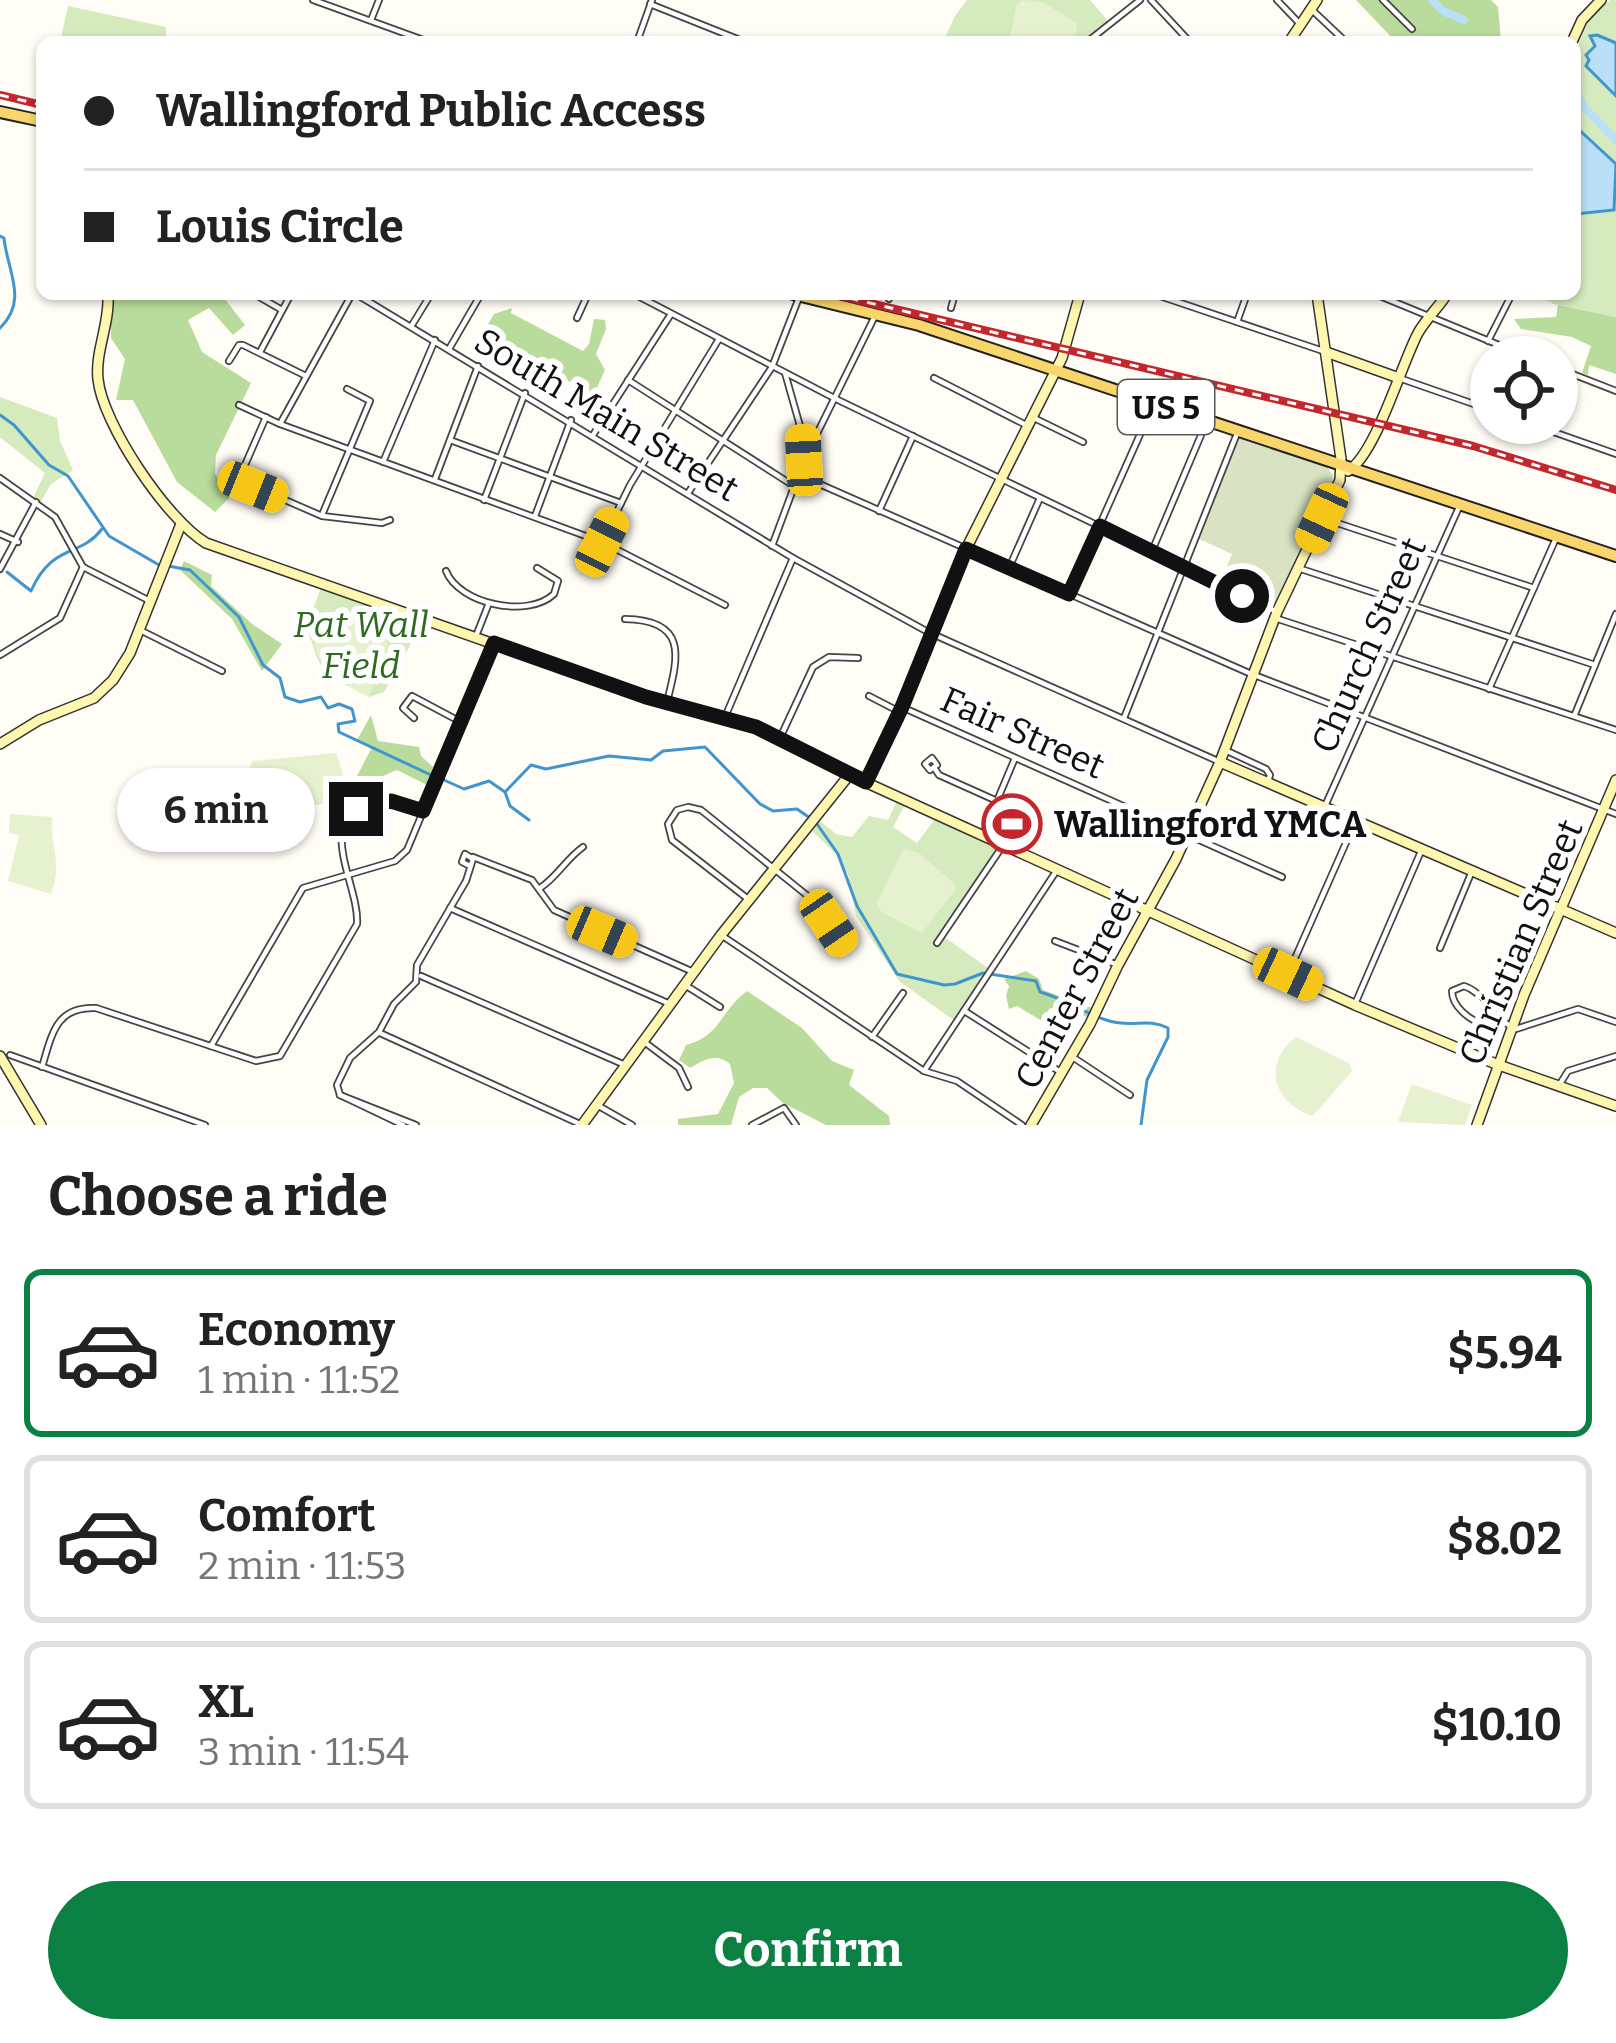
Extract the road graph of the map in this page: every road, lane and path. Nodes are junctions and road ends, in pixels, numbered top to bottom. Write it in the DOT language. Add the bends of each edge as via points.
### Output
graph roads {
  1 [pos="313,0"];
  2 [pos="379,0"];
  3 [pos="1140,0"];
  4 [pos="1150,0"];
  5 [pos="1277,0"];
  6 [pos="1383,0"];
  7 [pos="1601,0"];
  8 [pos="651,2"];
  9 [pos="1314,4"];
  10 [pos="371,20"];
  11 [pos="1300,24"];
  12 [pos="1412,29"];
  13 [pos="720,33"];
  14 [pos="413,36"];
  15 [pos="639,36"];
  16 [pos="719,36"];
  17 [pos="728,36"];
  18 [pos="1095,36"];
  19 [pos="1184,36"];
  20 [pos="1293,36"];
  21 [pos="1341,36"];
  22 [pos="1574,36"];
  23 [pos="0,112"];
  24 [pos="36,121"];
  25 [pos="108,300"];
  26 [pos="264,300"];
  27 [pos="287,300"];
  28 [pos="350,300"];
  29 [pos="365,300"];
  30 [pos="427,300"];
  31 [pos="478,300"];
  32 [pos="585,300"];
  33 [pos="645,300"];
  34 [pos="795,300"];
  35 [pos="820,300"];
  36 [pos="953,300"];
  37 [pos="1079,300"];
  38 [pos="1183,300"];
  39 [pos="1245,300"];
  40 [pos="1318,300"];
  41 [pos="1390,300"];
  42 [pos="1443,300"];
  43 [pos="1509,300"];
  44 [pos="951,308"];
  45 [pos="281,310"];
  46 [pos="876,312"];
  47 [pos="671,314"];
  48 [pos="1431,317"];
  49 [pos="577,318"];
  50 [pos="1238,322"];
  51 [pos="412,326"];
  52 [pos="1476,336"];
  53 [pos="1491,336"];
  54 [pos="719,339"];
  55 [pos="434,340"];
  56 [pos="449,349"];
  57 [pos="1326,352"];
  58 [pos="259,353"];
  59 [pos="230,362"];
  60 [pos="478,366"];
  61 [pos="772,367"];
  62 [pos="1056,371"];
  63 [pos="785,373"];
  64 [pos="306,376"];
  65 [pos="1578,376"];
  66 [pos="934,378"];
  67 [pos="1399,378"];
  68 [pos="628,380"];
  69 [pos="347,389"];
  70 [pos="1616,391"];
  71 [pos="525,393"];
  72 [pos="836,399"];
  73 [pos="1154,403"];
  74 [pos="1470,403"];
  75 [pos="239,405"];
  76 [pos="675,411"];
  77 [pos="266,417"];
  78 [pos="571,421"];
  79 [pos="1030,421"];
  80 [pos="1207,421"];
  81 [pos="280,424"];
  82 [pos="1238,431"];
  83 [pos="593,435"];
  84 [pos="913,436"];
  85 [pos="450,440"];
  86 [pos="1616,440"];
  87 [pos="1578,441"];
  88 [pos="721,442"];
  89 [pos="1083,442"];
  90 [pos="349,450"];
  91 [pos="1613,453"];
  92 [pos="500,458"];
  93 [pos="804,460"];
  94 [pos="383,461"];
  95 [pos="641,466"];
  96 [pos="1347,466"];
  97 [pos="799,475"];
  98 [pos="550,476"];
  99 [pos="0,478"];
  100 [pos="1000,478"];
  101 [pos="434,481"];
  102 [pos="794,486"];
  103 [pos="687,495"];
  104 [pos="1040,498"];
  105 [pos="484,500"];
  106 [pos="36,502"];
  107 [pos="621,502"];
  108 [pos="1460,505"];
  109 [pos="879,512"];
  110 [pos="322,516"];
  111 [pos="534,518"];
  112 [pos="1322,518"];
  113 [pos="390,520"];
  114 [pos="181,524"];
  115 [pos="1100,526"];
  116 [pos="0,534"];
  117 [pos="193,535"];
  118 [pos="1557,536"];
  119 [pos="17,542"];
  120 [pos="602,542"];
  121 [pos="772,546"];
  122 [pos="966,549"];
  123 [pos="1153,551"];
  124 [pos="1438,556"];
  125 [pos="1616,556"];
  126 [pos="793,558"];
  127 [pos="165,561"];
  128 [pos="1182,566"];
  129 [pos="83,567"];
  130 [pos="537,568"];
  131 [pos="1009,568"];
  132 [pos="1298,568"];
  133 [pos="0,569"];
  134 [pos="446,571"];
  135 [pos="1534,588"];
  136 [pos="1069,594"];
  137 [pos="150,601"];
  138 [pos="489,602"];
  139 [pos="725,605"];
  140 [pos="1415,607"];
  141 [pos="1616,614"];
  142 [pos="1276,615"];
  143 [pos="625,619"];
  144 [pos="140,630"];
  145 [pos="932,634"];
  146 [pos="1160,634"];
  147 [pos="476,636"];
  148 [pos="1512,638"];
  149 [pos="494,643"];
  150 [pos="0,655"];
  151 [pos="1392,657"];
  152 [pos="858,658"];
  153 [pos="1595,664"];
  154 [pos="222,670"];
  155 [pos="1253,674"];
  156 [pos="1490,688"];
  157 [pos="869,696"];
  158 [pos="667,702"];
  159 [pos="901,710"];
  160 [pos="1574,716"];
  161 [pos="725,717"];
  162 [pos="415,718"];
  163 [pos="1124,718"];
  164 [pos="1365,718"];
  165 [pos="461,722"];
  166 [pos="1616,730"];
  167 [pos="780,737"];
  168 [pos="0,744"];
  169 [pos="1222,756"];
  170 [pos="1015,758"];
  171 [pos="935,769"];
  172 [pos="850,774"];
  173 [pos="1616,780"];
  174 [pos="866,782"];
  175 [pos="997,801"];
  176 [pos="1325,806"];
  177 [pos="423,811"];
  178 [pos="1604,812"];
  179 [pos="1616,814"];
  180 [pos="1356,820"];
  181 [pos="983,834"];
  182 [pos="1187,834"];
  183 [pos="1004,844"];
  184 [pos="583,848"];
  185 [pos="1423,849"];
  186 [pos="1058,868"];
  187 [pos="774,869"];
  188 [pos="1472,872"];
  189 [pos="348,874"];
  190 [pos="1282,877"];
  191 [pos="540,888"];
  192 [pos="749,901"];
  193 [pos="450,908"];
  194 [pos="1149,909"];
  195 [pos="1561,910"];
  196 [pos="1616,933"];
  197 [pos="721,935"];
  198 [pos="1055,941"];
  199 [pos="937,943"];
  200 [pos="844,946"];
  201 [pos="1440,948"];
  202 [pos="1118,965"];
  203 [pos="694,973"];
  204 [pos="1288,974"];
  205 [pos="418,976"];
  206 [pos="686,985"];
  207 [pos="903,993"];
  208 [pos="670,1004"];
  209 [pos="1355,1004"];
  210 [pos="720,1006"];
  211 [pos="966,1012"];
  212 [pos="1498,1020"];
  213 [pos="1616,1022"];
  214 [pos="1511,1027"];
  215 [pos="379,1032"];
  216 [pos="872,1037"];
  217 [pos="643,1041"];
  218 [pos="211,1046"];
  219 [pos="1071,1056"];
  220 [pos="1616,1056"];
  221 [pos="4,1057"];
  222 [pos="1496,1064"];
  223 [pos="625,1065"];
  224 [pos="42,1066"];
  225 [pos="924,1071"];
  226 [pos="1062,1073"];
  227 [pos="688,1087"];
  228 [pos="1558,1087"];
  229 [pos="340,1095"];
  230 [pos="1130,1095"];
  231 [pos="597,1105"];
  232 [pos="1616,1106"];
  233 [pos="200,1124"];
  234 [pos="41,1125"];
  235 [pos="403,1125"];
  236 [pos="416,1125"];
  237 [pos="582,1125"];
  238 [pos="632,1125"];
  239 [pos="752,1125"];
  240 [pos="796,1125"];
  241 [pos="1026,1125"];
  242 [pos="1477,1125"];
  1 -- 10 [label="street"];
  2 -- 10 [label="street"];
  3 -- 18 [label="street"];
  4 -- 19 [label="street"];
  5 -- 11 [label="street"];
  6 -- 12 [label="street"];
  7 -- 22 [label="main road"];
  8 -- 13 [label="street"];
  8 -- 15 [label="street"];
  9 -- 11 [label="main road"];
  9 -- 21 [label="street"];
  10 -- 14 [label="street"];
  11 -- 20 [label="main road"];
  13 -- 16 [label="street"];
  13 -- 17 [label="street"];
  23 -- 24 [label="main road"];
  25 -- 114 [label="main road" via="100,391 135,464"];
  26 -- 45 [label="street"];
  27 -- 45 [label="street"];
  28 -- 64 [label="street"];
  29 -- 51 [label="street, South Main Street"];
  30 -- 51 [label="street"];
  31 -- 56 [label="street"];
  32 -- 49 [label="street"];
  33 -- 47 [label="street"];
  34 -- 61 [label="street"];
  35 -- 46 [label="main road, US 5"];
  36 -- 44 [label="street"];
  37 -- 62 [label="main road"];
  38 -- 50 [label="street"];
  39 -- 50 [label="street"];
  40 -- 57 [label="main road"];
  41 -- 48 [label="street"];
  42 -- 48 [label="main road"];
  43 -- 53 [label="street"];
  45 -- 58 [label="street"];
  46 -- 62 [label="main road, US 5"];
  46 -- 72 [label="street"];
  47 -- 54 [label="street"];
  47 -- 68 [label="street"];
  48 -- 52 [label="street"];
  48 -- 67 [label="main road"];
  50 -- 57 [label="street"];
  51 -- 55 [label="street, South Main Street"];
  54 -- 61 [label="street"];
  54 -- 76 [label="street"];
  55 -- 56 [label="street, South Main Street"];
  55 -- 94 [label="street"];
  56 -- 60 [label="street, South Main Street"];
  57 -- 67 [label="main road"];
  57 -- 96 [label="main road"];
  58 -- 59 [label="street" via="241,345"];
  58 -- 64 [label="street"];
  60 -- 71 [label="street, South Main Street"];
  60 -- 85 [label="street"];
  61 -- 63 [label="street"];
  61 -- 88 [label="street"];
  62 -- 73 [label="main road, US 5"];
  62 -- 79 [label="main road"];
  63 -- 72 [label="street"];
  63 -- 93 [label="street"];
  64 -- 81 [label="street"];
  65 -- 70 [label="street"];
  66 -- 79 [label="street"];
  67 -- 74 [label="street"];
  67 -- 96 [label="main road"];
  68 -- 76 [label="street"];
  68 -- 83 [label="street"];
  69 -- 90 [label="street" via="370,400"];
  71 -- 78 [label="street, South Main Street"];
  71 -- 92 [label="street"];
  72 -- 84 [label="street"];
  72 -- 93 [label="street"];
  73 -- 80 [label="main road, US 5"];
  73 -- 115 [label="street"];
  75 -- 77 [label="street"];
  76 -- 88 [label="street"];
  76 -- 95 [label="street"];
  77 -- 81 [label="street"];
  77 -- 110 [label="street" via="241,479"];
  78 -- 83 [label="street, South Main Street"];
  78 -- 98 [label="street"];
  79 -- 89 [label="street"];
  79 -- 100 [label="main road"];
  80 -- 82 [label="main road, US 5"];
  80 -- 123 [label="street"];
  81 -- 90 [label="street"];
  82 -- 96 [label="main road, US 5"];
  82 -- 128 [label="street"];
  83 -- 95 [label="street, South Main Street"];
  84 -- 100 [label="street"];
  84 -- 109 [label="street"];
  85 -- 92 [label="street"];
  85 -- 101 [label="street"];
  86 -- 91 [label="street"];
  87 -- 91 [label="street"];
  88 -- 102 [label="street"];
  88 -- 103 [label="street"];
  90 -- 94 [label="street"];
  90 -- 110 [label="street"];
  92 -- 98 [label="street"];
  92 -- 105 [label="street"];
  93 -- 97 [label="street"];
  94 -- 101 [label="street"];
  95 -- 103 [label="street, South Main Street"];
  95 -- 107 [label="street"];
  96 -- 108 [label="main road, US 5"];
  96 -- 112 [label="main road, Center Street"];
  97 -- 102 [label="street"];
  97 -- 109 [label="street"];
  98 -- 107 [label="street"];
  98 -- 111 [label="street"];
  99 -- 106 [label="street"];
  100 -- 104 [label="street"];
  100 -- 122 [label="main road"];
  101 -- 105 [label="street"];
  102 -- 121 [label="street"];
  103 -- 121 [label="street, South Main Street"];
  104 -- 115 [label="street"];
  104 -- 131 [label="street"];
  105 -- 111 [label="street"];
  106 -- 119 [label="street"];
  106 -- 129 [label="street" via="56,517"];
  107 -- 120 [label="street"];
  108 -- 118 [label="main road, US 5"];
  108 -- 124 [label="street, Church Street"];
  109 -- 122 [label="street"];
  110 -- 113 [label="street"];
  111 -- 120 [label="street"];
  112 -- 124 [label="street"];
  112 -- 132 [label="main road, Center Street"];
  114 -- 117 [label="main road"];
  114 -- 127 [label="main road"];
  115 -- 123 [label="street"];
  115 -- 136 [label="street"];
  116 -- 119 [label="street"];
  117 -- 127 [label="main road"];
  117 -- 147 [label="main road"];
  118 -- 125 [label="main road, US 5"];
  118 -- 135 [label="street"];
  119 -- 133 [label="street"];
  120 -- 139 [label="street"];
  121 -- 126 [label="street, South Main Street"];
  122 -- 131 [label="street"];
  122 -- 145 [label="main road"];
  123 -- 128 [label="street"];
  124 -- 135 [label="street"];
  124 -- 140 [label="street, Church Street"];
  126 -- 145 [label="street, South Main Street"];
  126 -- 161 [label="street"];
  127 -- 137 [label="main road"];
  128 -- 142 [label="street"];
  128 -- 146 [label="street"];
  129 -- 137 [label="street"];
  129 -- 150 [label="street" via="60,618"];
  130 -- 138 [label="street" via="558,581 552,598 514,609"];
  131 -- 136 [label="street"];
  132 -- 140 [label="street"];
  132 -- 142 [label="main road, Center Street"];
  134 -- 138 [label="street" via="455,586"];
  135 -- 148 [label="street"];
  136 -- 146 [label="street"];
  137 -- 144 [label="main road"];
  138 -- 147 [label="street"];
  140 -- 148 [label="street"];
  140 -- 151 [label="street, Church Street"];
  141 -- 153 [label="street"];
  142 -- 151 [label="street"];
  142 -- 155 [label="main road, Center Street"];
  143 -- 158 [label="street" via="671,635 678,670"];
  144 -- 154 [label="street"];
  144 -- 168 [label="main road" via="124,666 98,695"];
  145 -- 159 [label="main road"];
  145 -- 163 [label="street, South Main Street"];
  146 -- 155 [label="street"];
  146 -- 163 [label="street"];
  147 -- 149 [label="main road"];
  148 -- 153 [label="street"];
  148 -- 156 [label="street"];
  149 -- 158 [label="main road"];
  149 -- 165 [label="street"];
  151 -- 156 [label="street"];
  151 -- 164 [label="street, Church Street"];
  152 -- 167 [label="street" via="829,657 813,667"];
  153 -- 160 [label="street"];
  155 -- 164 [label="street"];
  155 -- 169 [label="main road, Center Street"];
  156 -- 160 [label="street"];
  157 -- 159 [label="street, Fair Street"];
  158 -- 161 [label="main road"];
  159 -- 170 [label="street, Fair Street"];
  159 -- 174 [label="main road"];
  160 -- 166 [label="street"];
  161 -- 167 [label="main road"];
  162 -- 165 [label="street" via="403,709 412,696"];
  163 -- 169 [label="street, South Main Street"];
  164 -- 176 [label="street, Church Street"];
  164 -- 178 [label="street"];
  165 -- 177 [label="street"];
  167 -- 172 [label="main road"];
  169 -- 176 [label="main road"];
  169 -- 182 [label="main road, Center Street"];
  170 -- 175 [label="street"];
  170 -- 182 [label="street, Fair Street"];
  171 -- 175 [label="street"];
  172 -- 174 [label="main road"];
  172 -- 187 [label="main road"];
  173 -- 178 [label="main road, Christian Street"];
  174 -- 181 [label="main road"];
  175 -- 181 [label="street"];
  176 -- 180 [label="main road"];
  177 -- 189 [label="street" via="401,857"];
  177 -- 189 [label="street" via="391,801 351,813 340,836"];
  178 -- 179 [label="street"];
  178 -- 195 [label="main road, Christian Street"];
  180 -- 185 [label="main road"];
  180 -- 204 [label="street"];
  181 -- 183 [label="main road"];
  182 -- 190 [label="street, Fair Street"];
  182 -- 194 [label="main road, Center Street"];
  183 -- 186 [label="main road"];
  183 -- 199 [label="street"];
  184 -- 191 [label="street"];
  185 -- 188 [label="main road"];
  185 -- 209 [label="street"];
  186 -- 194 [label="main road"];
  186 -- 211 [label="street"];
  187 -- 192 [label="main road"];
  187 -- 192 [label="street" via="701,810 674,813 672,840"];
  187 -- 200 [label="street" via="814,901"];
  188 -- 195 [label="main road"];
  188 -- 201 [label="street"];
  189 -- 218 [label="street" via="298,894"];
  189 -- 218 [label="street" via="356,927 286,1050 262,1061"];
  191 -- 193 [label="street" via="473,857"];
  191 -- 203 [label="street" via="554,910"];
  192 -- 197 [label="main road"];
  193 -- 205 [label="street"];
  193 -- 208 [label="street"];
  194 -- 202 [label="main road, Center Street"];
  194 -- 204 [label="main road"];
  195 -- 196 [label="main road"];
  195 -- 214 [label="main road, Christian Street"];
  197 -- 203 [label="main road"];
  197 -- 216 [label="street"];
  198 -- 202 [label="street"];
  202 -- 219 [label="main road, Center Street"];
  203 -- 206 [label="main road"];
  204 -- 209 [label="main road"];
  205 -- 215 [label="street"];
  205 -- 223 [label="street"];
  206 -- 208 [label="main road"];
  206 -- 210 [label="street"];
  207 -- 216 [label="street"];
  208 -- 217 [label="main road"];
  209 -- 222 [label="main road"];
  211 -- 225 [label="street"];
  211 -- 226 [label="street"];
  212 -- 212 [label="street" via="1472,988 1452,991 1469,1018"];
  212 -- 214 [label="street"];
  213 -- 214 [label="street" via="1578,1009"];
  214 -- 222 [label="main road, Christian Street"];
  215 -- 229 [label="street" via="350,1058"];
  215 -- 237 [label="street"];
  216 -- 225 [label="street"];
  217 -- 223 [label="main road"];
  217 -- 227 [label="street" via="679,1068"];
  218 -- 224 [label="street" via="78,1008 56,1022"];
  219 -- 226 [label="main road, Center Street"];
  219 -- 230 [label="street"];
  220 -- 228 [label="street" via="1568,1071"];
  221 -- 224 [label="street"];
  221 -- 234 [label="main road"];
  222 -- 228 [label="main road"];
  222 -- 242 [label="main road, Christian Street"];
  223 -- 231 [label="main road"];
  224 -- 233 [label="street"];
  225 -- 241 [label="street" via="957,1081"];
  226 -- 241 [label="main road, Center Street"];
  228 -- 232 [label="main road"];
  229 -- 235 [label="street"];
  229 -- 236 [label="street"];
  231 -- 237 [label="main road"];
  231 -- 238 [label="street"];
  239 -- 240 [label="street" via="784,1108"];
}
